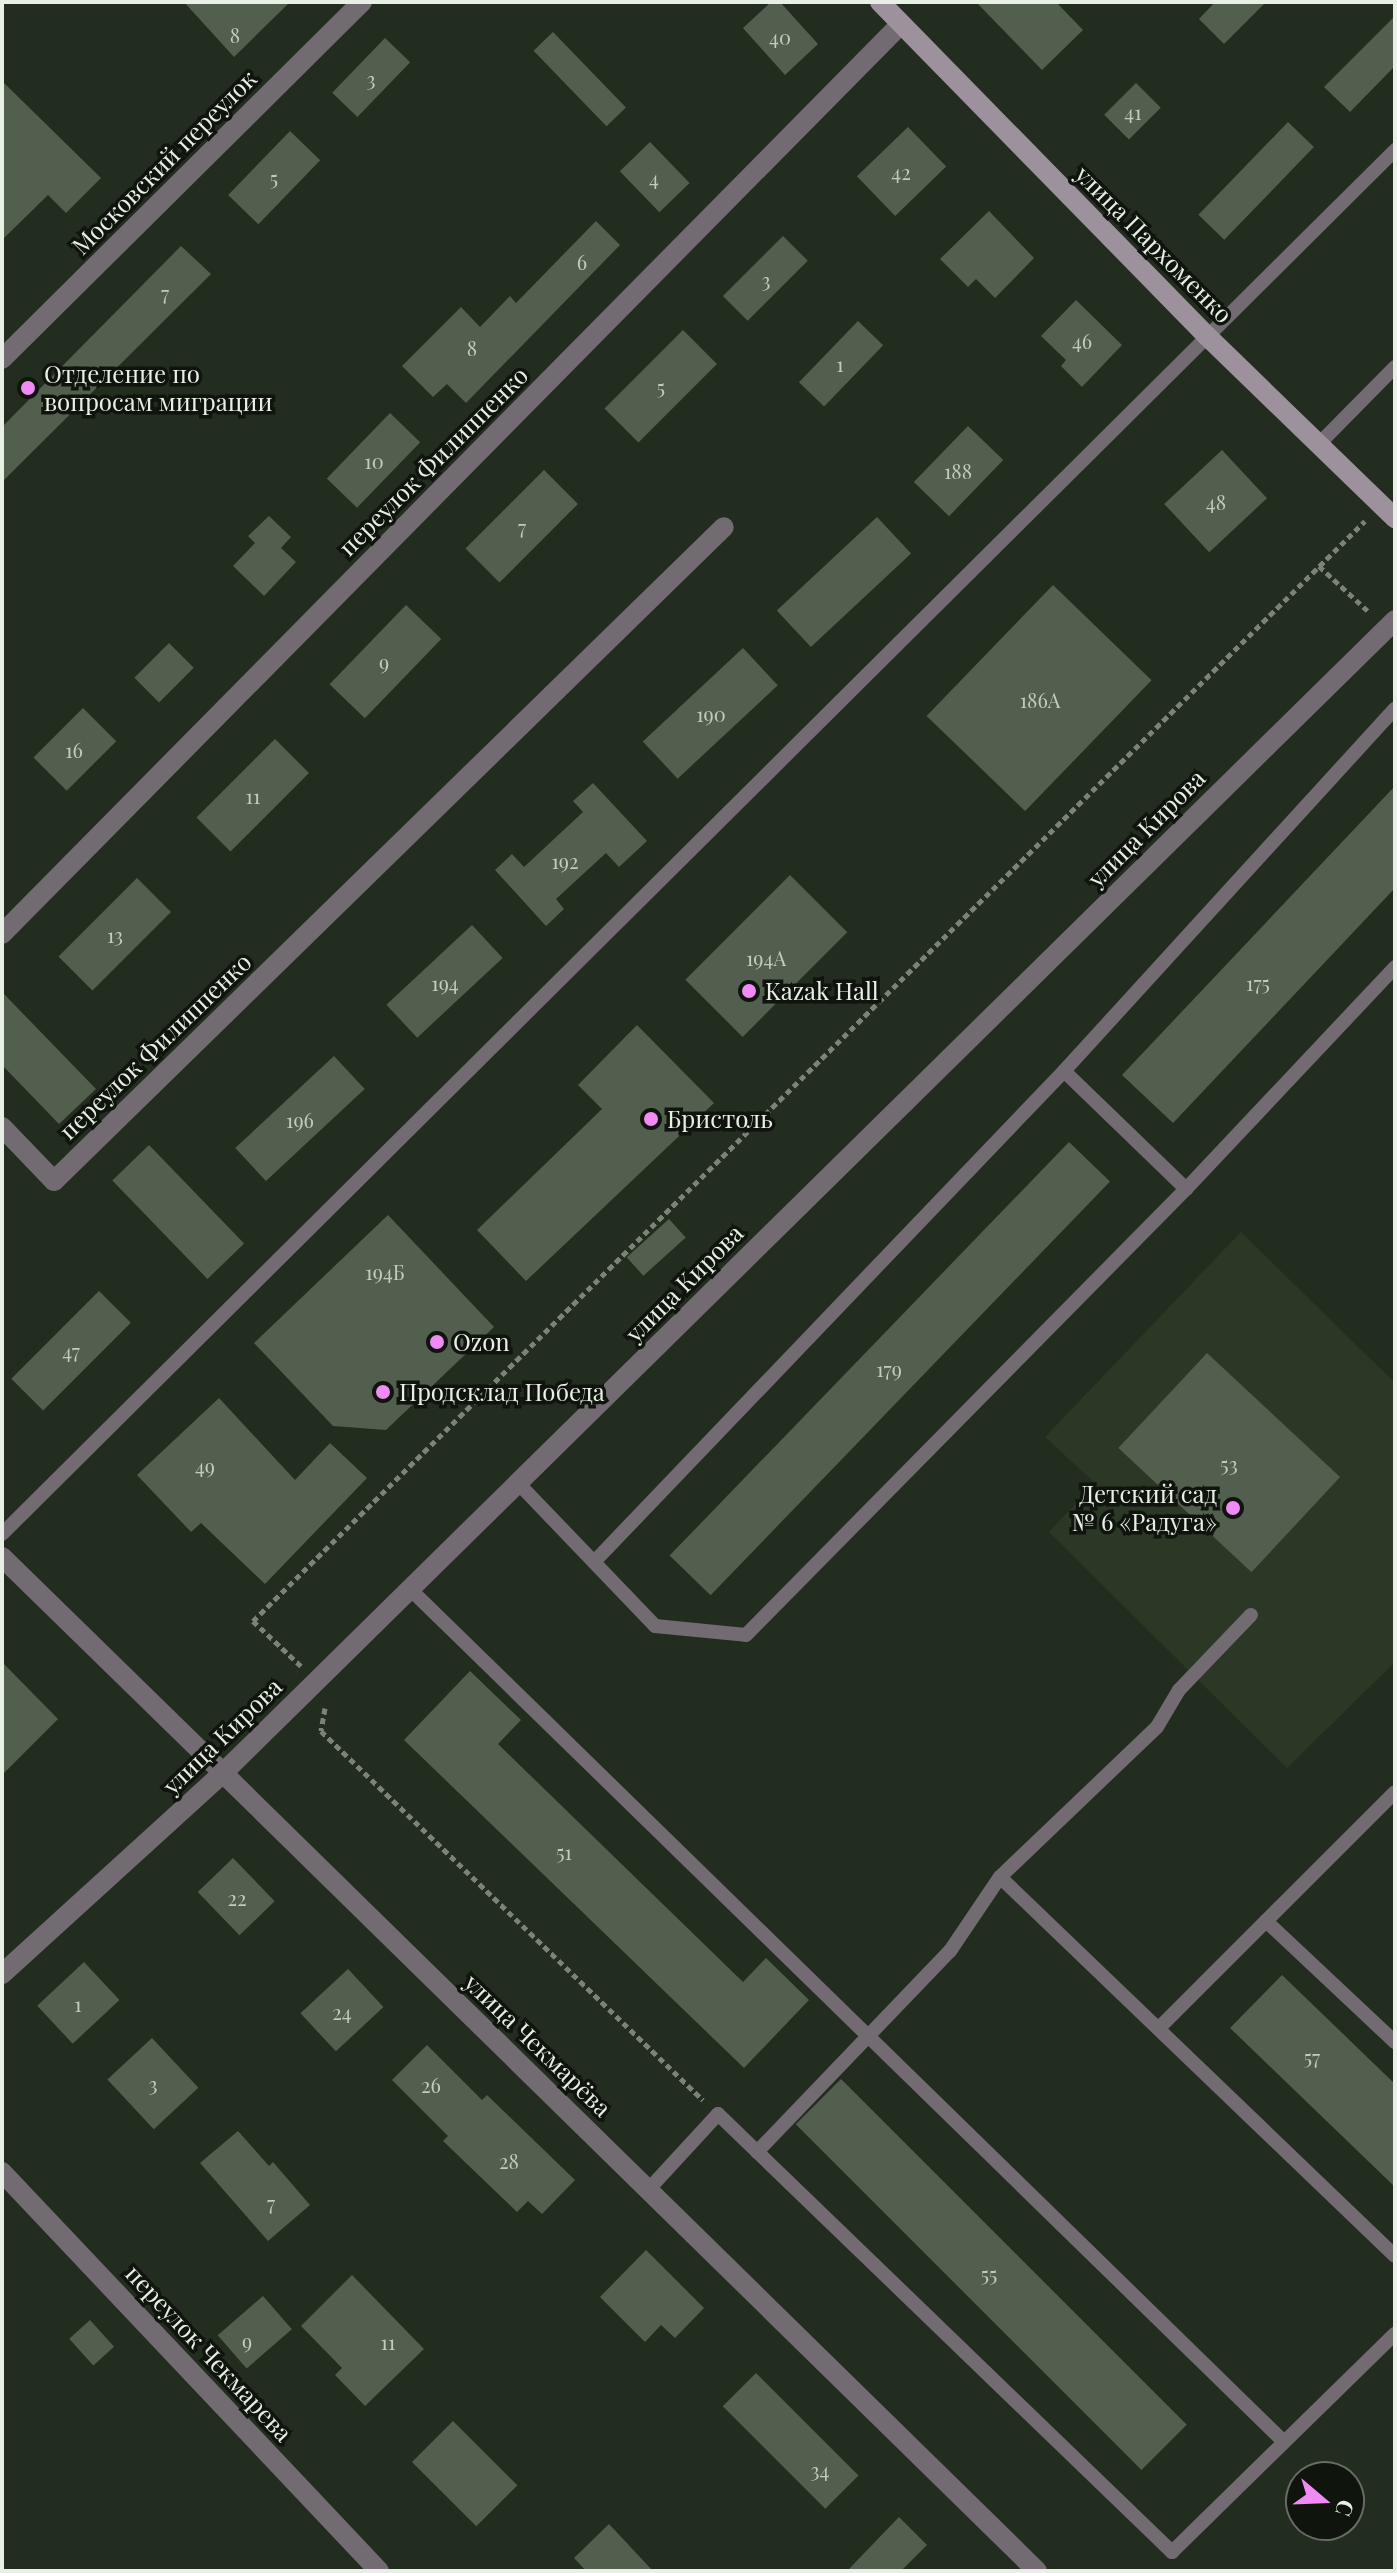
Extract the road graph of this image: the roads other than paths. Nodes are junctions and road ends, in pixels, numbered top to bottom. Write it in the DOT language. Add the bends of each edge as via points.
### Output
graph roads {
  1 [pos="362,2"];
  2 [pos="880,2"];
  3 [pos="901,24"];
  4 [pos="1395,150"];
  5 [pos="1207,336"];
  6 [pos="2,359"];
  7 [pos="1395,367"];
  8 [pos="1319,444"];
  9 [pos="1395,518"];
  10 [pos="724,527"];
  11 [pos="1391,624"];
  12 [pos="1395,709"];
  13 [pos="2,934"];
  14 [pos="1395,967"];
  15 [pos="1064,1071"];
  16 [pos="2,1127"];
  17 [pos="1186,1189"];
  18 [pos="518,1483"];
  19 [pos="2,1534"];
  20 [pos="2,1557"];
  21 [pos="594,1562"];
  22 [pos="410,1589"];
  23 [pos="1251,1615"];
  24 [pos="223,1773"];
  25 [pos="1393,1798"];
  26 [pos="1000,1877"];
  27 [pos="1266,1921"];
  28 [pos="2,1974"];
  29 [pos="1160,2027"];
  30 [pos="868,2037"];
  31 [pos="1395,2042"];
  32 [pos="757,2152"];
  33 [pos="2,2172"];
  34 [pos="649,2189"];
  35 [pos="1395,2256"];
  36 [pos="1395,2334"];
  37 [pos="1284,2442"];
  38 [pos="379,2571"];
  39 [pos="1037,2571"];
  1 -- 6 [label="street, Московский переулок"];
  2 -- 3 [label="main road, улица Пархоменко"];
  3 -- 5 [label="main road, улица Пархоменко"];
  3 -- 13 [label="street, переулок Филиппенко"];
  4 -- 5 [label="lane"];
  5 -- 8 [label="main road, улица Пархоменко"];
  5 -- 19 [label="lane"];
  7 -- 8 [label="lane"];
  8 -- 9 [label="main road, улица Пархоменко"];
  10 -- 16 [label="street, переулок Филиппенко" via="54,1181"];
  11 -- 18 [label="street, улица Кирова"];
  12 -- 15 [label="lane"];
  14 -- 17 [label="lane"];
  15 -- 17 [label="lane"];
  15 -- 21 [label="lane"];
  17 -- 21 [label="lane" via="746,1635 655,1626"];
  18 -- 21 [label="lane"];
  18 -- 22 [label="street, улица Кирова"];
  20 -- 24 [label="street, улица Чекмарёва"];
  22 -- 24 [label="street, улица Кирова"];
  22 -- 30 [label="lane"];
  23 -- 26 [label="lane" via="1179,1690 1157,1727"];
  24 -- 28 [label="street, улица Кирова"];
  24 -- 34 [label="street, улица Чекмарёва"];
  25 -- 27 [label="lane"];
  26 -- 29 [label="lane"];
  26 -- 30 [label="lane" via="950,1951"];
  27 -- 29 [label="lane"];
  27 -- 31 [label="lane"];
  29 -- 35 [label="lane"];
  30 -- 32 [label="lane"];
  30 -- 37 [label="lane"];
  32 -- 34 [label="lane" via="718,2114"];
  32 -- 37 [label="lane" via="1172,2552"];
  33 -- 38 [label="street, переулок Чекмарева"];
  34 -- 39 [label="street, улица Чекмарёва"];
  36 -- 37 [label="lane"];
}
